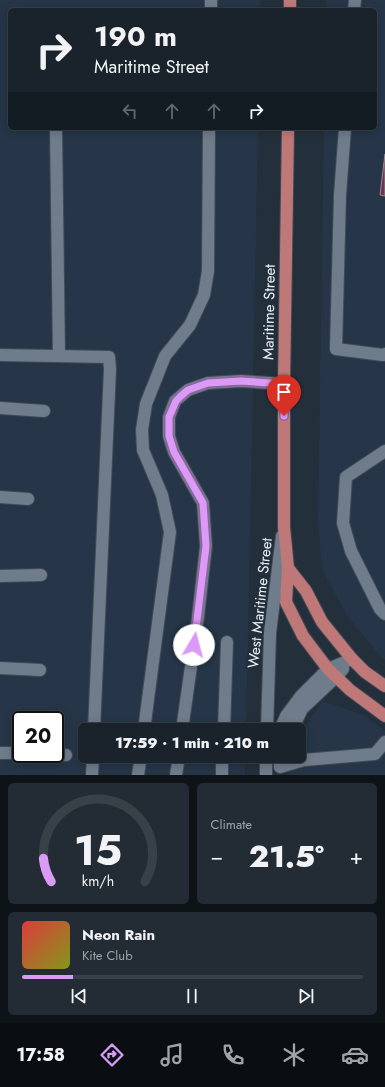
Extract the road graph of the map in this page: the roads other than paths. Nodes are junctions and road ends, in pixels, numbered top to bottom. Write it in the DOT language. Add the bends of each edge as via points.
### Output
graph roads {
  1 [pos="56,130"];
  2 [pos="209,130"];
  3 [pos="288,130"];
  4 [pos="345,130"];
  5 [pos="0,354"];
  6 [pos="385,354"];
  7 [pos="59,356"];
  8 [pos="284,384"];
  9 [pos="0,408"];
  10 [pos="44,410"];
  11 [pos="385,451"];
  12 [pos="0,497"];
  13 [pos="28,499"];
  14 [pos="284,527"];
  15 [pos="288,568"];
  16 [pos="41,575"];
  17 [pos="0,576"];
  18 [pos="385,614"];
  19 [pos="228,642"];
  20 [pos="352,659"];
  21 [pos="0,668"];
  22 [pos="40,670"];
  23 [pos="332,673"];
  24 [pos="385,686"];
  25 [pos="385,716"];
  26 [pos="94,723"];
  27 [pos="145,723"];
  28 [pos="183,723"];
  29 [pos="224,723"];
  30 [pos="267,723"];
  31 [pos="283,723"];
  32 [pos="295,723"];
  33 [pos="385,742"];
  34 [pos="0,753"];
  35 [pos="12,753"];
  36 [pos="93,763"];
  37 [pos="139,763"];
  38 [pos="177,763"];
  39 [pos="222,763"];
  40 [pos="266,763"];
  41 [pos="280,764"];
  42 [pos="92,775"];
  43 [pos="138,775"];
  44 [pos="176,775"];
  45 [pos="222,775"];
  46 [pos="266,775"];
  1 -- 7 [label="lane"];
  2 -- 27 [label="lane" via="208,271 204,295 190,325 165,356 146,404 142,430 143,450 162,495 170,532"];
  3 -- 8 [label="main road, Maritime Street"];
  4 -- 6 [label="lane" via="340,195 336,349"];
  5 -- 7 [label="lane"];
  7 -- 26 [label="lane" via="109,357"];
  8 -- 14 [label="main road, Maritime Street"];
  8 -- 28 [label="lane" via="241,381 208,383 188,390 176,401 169,417 169,436 174,452 203,503 206,546"];
  9 -- 10 [label="lane"];
  11 -- 18 [label="lane" via="346,477 343,523 351,551 380,609"];
  12 -- 13 [label="lane"];
  14 -- 15 [label="main road, Maritime Street"];
  14 -- 30 [label="lane, West Maritime Street" via="270,633"];
  15 -- 20 [label="main road" via="306,591 322,622"];
  15 -- 23 [label="main road, Maritime Street" via="286,602 303,636"];
  16 -- 17 [label="lane"];
  19 -- 29 [label="lane"];
  20 -- 23 [label="lane"];
  20 -- 24 [label="main road"];
  21 -- 22 [label="lane"];
  23 -- 25 [label="main road, Maritime Street"];
  23 -- 31 [label="lane" via="301,696"];
  23 -- 32 [label="lane" via="302,709"];
  33 -- 41 [label="lane" via="375,754"];
  34 -- 35 [label="lane"];
  36 -- 42 [label="lane"];
  37 -- 43 [label="lane"];
  38 -- 44 [label="lane"];
  39 -- 45 [label="lane"];
  40 -- 46 [label="lane"];
}
